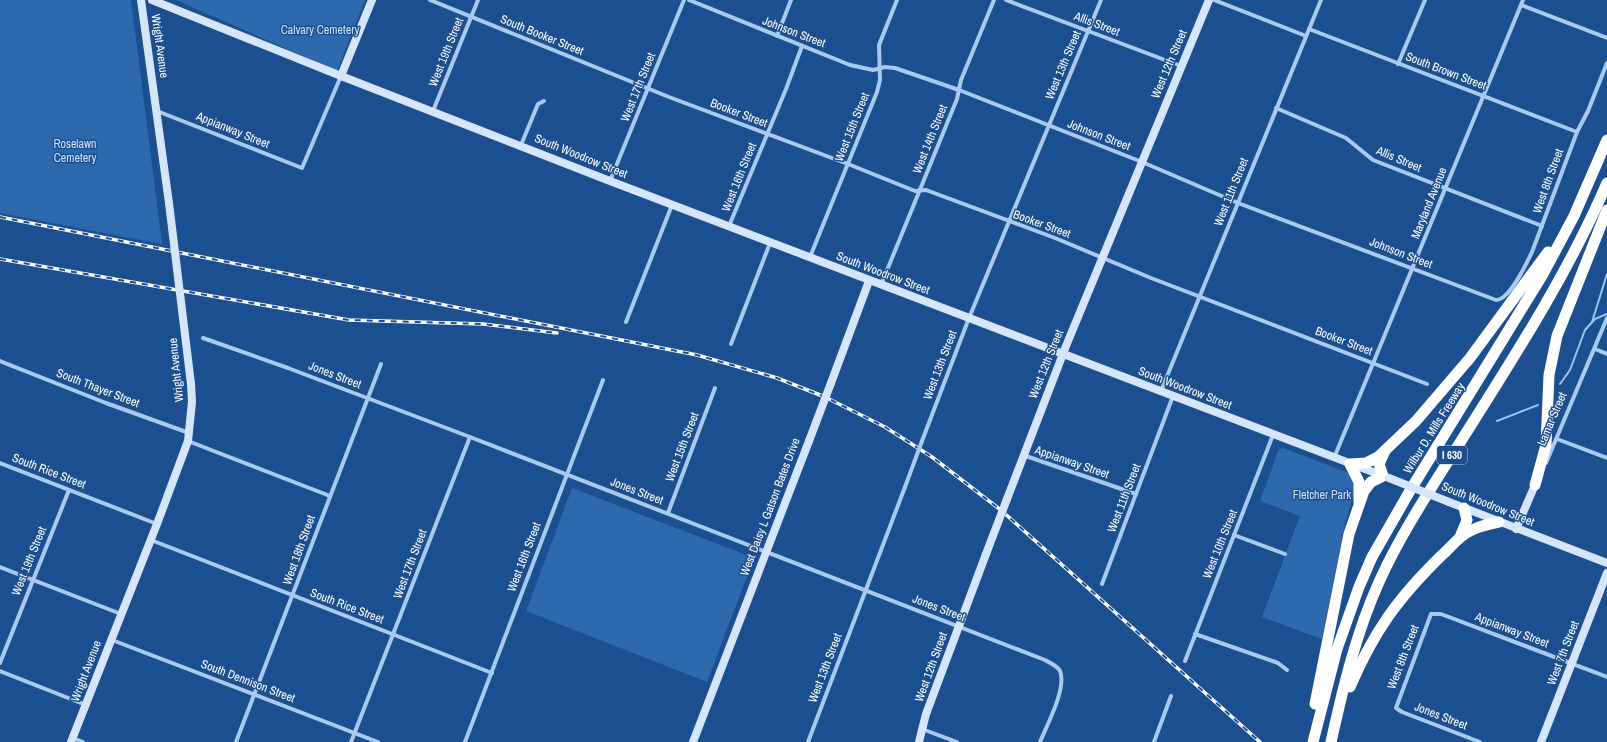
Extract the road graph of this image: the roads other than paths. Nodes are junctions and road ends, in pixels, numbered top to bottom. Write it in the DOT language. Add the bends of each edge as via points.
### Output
graph roads {
  1 [pos="141,0"];
  2 [pos="152,0"];
  3 [pos="372,0"];
  4 [pos="430,0"];
  5 [pos="478,0"];
  6 [pos="684,0"];
  7 [pos="689,0"];
  8 [pos="791,0"];
  9 [pos="897,0"];
  10 [pos="994,0"];
  11 [pos="1006,0"];
  12 [pos="1101,0"];
  13 [pos="1209,0"];
  14 [pos="1214,0"];
  15 [pos="1321,0"];
  16 [pos="1425,0"];
  17 [pos="1524,0"];
  18 [pos="1521,5"];
  19 [pos="471,16"];
  20 [pos="1309,29"];
  21 [pos="1089,31"];
  22 [pos="777,36"];
  23 [pos="1306,36"];
  24 [pos="1607,38"];
  25 [pos="802,46"];
  26 [pos="1607,63"];
  27 [pos="1398,64"];
  28 [pos="1182,66"];
  29 [pos="878,69"];
  30 [pos="341,76"];
  31 [pos="648,88"];
  32 [pos="959,90"];
  33 [pos="1484,96"];
  34 [pos="544,101"];
  35 [pos="1276,108"];
  36 [pos="156,111"];
  37 [pos="433,111"];
  38 [pos="1049,126"];
  39 [pos="1577,132"];
  40 [pos="767,134"];
  41 [pos="1607,140"];
  42 [pos="521,145"];
  43 [pos="1142,162"];
  44 [pos="848,164"];
  45 [pos="610,181"];
  46 [pos="1607,183"];
  47 [pos="1445,189"];
  48 [pos="920,191"];
  49 [pos="1584,194"];
  50 [pos="1238,202"];
  51 [pos="673,205"];
  52 [pos="1607,210"];
  53 [pos="1009,222"];
  54 [pos="1542,226"];
  55 [pos="729,227"];
  56 [pos="770,242"];
  57 [pos="1103,257"];
  58 [pos="810,258"];
  59 [pos="1412,269"];
  60 [pos="869,281"];
  61 [pos="881,285"];
  62 [pos="1199,296"];
  63 [pos="1500,300"];
  64 [pos="969,318"];
  65 [pos="1607,319"];
  66 [pos="626,322"];
  67 [pos="203,338"];
  68 [pos="731,344"];
  69 [pos="1595,349"];
  70 [pos="1063,353"];
  71 [pos="1607,354"];
  72 [pos="0,361"];
  73 [pos="1373,363"];
  74 [pos="381,364"];
  75 [pos="603,380"];
  76 [pos="1428,384"];
  77 [pos="715,388"];
  78 [pos="1160,391"];
  79 [pos="1173,396"];
  80 [pos="368,399"];
  81 [pos="1273,435"];
  82 [pos="189,437"];
  83 [pos="470,437"];
  84 [pos="1557,439"];
  85 [pos="1386,450"];
  86 [pos="1023,455"];
  87 [pos="1334,458"];
  88 [pos="1607,458"];
  89 [pos="0,463"];
  90 [pos="1350,464"];
  91 [pos="566,474"];
  92 [pos="1386,477"];
  93 [pos="1535,485"];
  94 [pos="69,490"];
  95 [pos="1136,494"];
  96 [pos="330,496"];
  97 [pos="1359,502"];
  98 [pos="1464,508"];
  99 [pos="668,513"];
  100 [pos="1499,522"];
  101 [pos="157,524"];
  102 [pos="1516,528"];
  103 [pos="1234,535"];
  104 [pos="1458,539"];
  105 [pos="151,540"];
  106 [pos="767,551"];
  107 [pos="1285,554"];
  108 [pos="1607,563"];
  109 [pos="0,567"];
  110 [pos="1607,573"];
  111 [pos="32,579"];
  112 [pos="1102,584"];
  113 [pos="866,591"];
  114 [pos="293,595"];
  115 [pos="121,614"];
  116 [pos="1431,614"];
  117 [pos="959,626"];
  118 [pos="394,634"];
  119 [pos="1196,634"];
  120 [pos="111,639"];
  121 [pos="1185,661"];
  122 [pos="0,663"];
  123 [pos="1572,663"];
  124 [pos="1287,670"];
  125 [pos="0,671"];
  126 [pos="492,673"];
  127 [pos="1607,677"];
  128 [pos="254,694"];
  129 [pos="1171,696"];
  130 [pos="86,705"];
  131 [pos="1396,708"];
  132 [pos="1335,721"];
  133 [pos="922,729"];
  134 [pos="355,733"];
  135 [pos="1312,737"];
  136 [pos="72,740"];
  137 [pos="83,742"];
  138 [pos="236,742"];
  139 [pos="351,742"];
  140 [pos="378,742"];
  141 [pos="465,742"];
  142 [pos="693,742"];
  143 [pos="808,742"];
  144 [pos="919,742"];
  145 [pos="957,742"];
  146 [pos="1040,742"];
  147 [pos="1154,742"];
  148 [pos="1331,742"];
  149 [pos="1480,742"];
  150 [pos="1541,742"];
  1 -- 36 [label="main road, Wright Avenue"];
  2 -- 30 [label="main road, South Woodrow Street"];
  3 -- 30 [label="main road"];
  4 -- 19 [label="street, South Booker Street"];
  5 -- 19 [label="street, West 19th Street"];
  6 -- 31 [label="street, West 17th Street"];
  7 -- 22 [label="street, Johnson Street"];
  8 -- 22 [label="street"];
  9 -- 29 [label="street, West 15th Street" via="879,45"];
  10 -- 32 [label="street, West 14th Street"];
  11 -- 21 [label="street, Allis Street"];
  12 -- 21 [label="street, West 13th Street"];
  13 -- 28 [label="main road, West 12th Street"];
  14 -- 23 [label="street"];
  15 -- 20 [label="street, West 11th Street"];
  16 -- 27 [label="street"];
  17 -- 18 [label="street, Maryland Avenue"];
  18 -- 24 [label="street"];
  18 -- 33 [label="street, Maryland Avenue"];
  19 -- 31 [label="street, South Booker Street"];
  19 -- 37 [label="street, West 19th Street"];
  20 -- 23 [label="street, West 11th Street"];
  20 -- 27 [label="street, South Brown Street"];
  21 -- 28 [label="street, Allis Street"];
  21 -- 38 [label="street, West 13th Street"];
  22 -- 25 [label="street, Johnson Street"];
  23 -- 35 [label="street, West 11th Street"];
  25 -- 29 [label="street, Johnson Street" via="850,64"];
  25 -- 40 [label="street, West 16th Street"];
  26 -- 39 [label="street, West 8th Street"];
  27 -- 33 [label="street, South Brown Street"];
  28 -- 43 [label="main road, West 12th Street"];
  29 -- 32 [label="street, Johnson Street" via="895,68"];
  29 -- 44 [label="street, West 15th Street" via="880,80 877,92"];
  30 -- 36 [label="street, Appianway Street" via="302,168"];
  30 -- 37 [label="main road, South Woodrow Street"];
  31 -- 40 [label="street, Booker Street"];
  31 -- 45 [label="street, West 17th Street"];
  32 -- 38 [label="street, Johnson Street"];
  32 -- 48 [label="street, West 14th Street"];
  33 -- 39 [label="street, South Brown Street"];
  33 -- 47 [label="street, Maryland Avenue"];
  34 -- 42 [label="street" via="538,104"];
  35 -- 47 [label="street, Allis Street" via="1346,138 1373,160"];
  35 -- 50 [label="street, West 11th Street"];
  36 -- 82 [label="main road, Wright Avenue, bridge" via="191,384"];
  37 -- 42 [label="main road, South Woodrow Street"];
  38 -- 43 [label="street, Johnson Street"];
  38 -- 53 [label="street, West 13th Street"];
  39 -- 54 [label="street, West 8th Street"];
  40 -- 44 [label="street, Booker Street"];
  40 -- 55 [label="street, West 16th Street"];
  41 -- 49 [label="highway, Wilbur D. Mills Freeway / I 630"];
  42 -- 45 [label="main road, South Woodrow Street"];
  43 -- 50 [label="street, Johnson Street"];
  43 -- 57 [label="main road, West 12th Street"];
  44 -- 48 [label="street, Booker Street"];
  44 -- 58 [label="street, West 15th Street"];
  45 -- 51 [label="main road, South Woodrow Street"];
  46 -- 132 [label="highway, I 630" via="1584,234 1552,294 1427,495 1390,560 1359,632"];
  47 -- 54 [label="street, Allis Street"];
  47 -- 59 [label="street, Maryland Avenue"];
  48 -- 53 [label="street, Booker Street" via="926,190"];
  48 -- 61 [label="street, West 14th Street"];
  49 -- 85 [label="highway" via="1535,272 1470,358 1416,421"];
  49 -- 135 [label="highway, Wilbur D. Mills Freeway / I 630" via="1543,274 1372,557 1337,649"];
  50 -- 59 [label="street, Johnson Street"];
  50 -- 62 [label="street, West 11th Street"];
  51 -- 55 [label="main road, South Woodrow Street"];
  51 -- 66 [label="street"];
  52 -- 93 [label="highway" via="1558,336 1549,375 1546,446"];
  53 -- 57 [label="street, Booker Street"];
  53 -- 64 [label="street, West 13th Street"];
  54 -- 63 [label="street, West 8th Street" via="1524,268"];
  55 -- 56 [label="main road, South Woodrow Street"];
  56 -- 58 [label="main road, South Woodrow Street"];
  56 -- 68 [label="street"];
  57 -- 62 [label="street, Booker Street"];
  57 -- 70 [label="main road, West 12th Street"];
  58 -- 60 [label="main road, South Woodrow Street"];
  59 -- 63 [label="street, Johnson Street"];
  59 -- 73 [label="street, Maryland Avenue"];
  60 -- 61 [label="main road, South Woodrow Street"];
  60 -- 106 [label="main road, West Daisy L Gatson Bates Drive, bridge"];
  61 -- 64 [label="main road, South Woodrow Street"];
  62 -- 73 [label="street, Booker Street"];
  62 -- 78 [label="street, West 11th Street"];
  64 -- 70 [label="main road, South Woodrow Street"];
  64 -- 113 [label="street, West 13th Street, bridge"];
  65 -- 69 [label="street, Lamar Street"];
  67 -- 80 [label="street, Jones Street"];
  69 -- 71 [label="street"];
  69 -- 84 [label="street, Lamar Street"];
  70 -- 78 [label="main road, South Woodrow Street"];
  70 -- 86 [label="main road, West 12th Street"];
  72 -- 82 [label="street, South Thayer Street"];
  73 -- 76 [label="street, Booker Street"];
  73 -- 87 [label="street, Maryland Avenue"];
  74 -- 80 [label="street, West 18th Street"];
  75 -- 91 [label="street, West 16th Street"];
  77 -- 99 [label="street, West 15th Street"];
  78 -- 79 [label="main road, South Woodrow Street"];
  79 -- 81 [label="main road, South Woodrow Street"];
  79 -- 95 [label="street, West 11th Street"];
  80 -- 83 [label="street, Jones Street"];
  80 -- 96 [label="street, West 18th Street"];
  81 -- 87 [label="main road, South Woodrow Street"];
  81 -- 103 [label="street, West 10th Street"];
  82 -- 96 [label="street, South Thayer Street"];
  82 -- 101 [label="main road, Wright Avenue"];
  83 -- 91 [label="street, Jones Street"];
  83 -- 118 [label="street, West 17th Street"];
  84 -- 88 [label="street"];
  84 -- 93 [label="street, Lamar Street"];
  85 -- 90 [label="highway" via="1370,461"];
  85 -- 92 [label="highway" via="1379,464"];
  86 -- 95 [label="street, Appianway Street"];
  86 -- 117 [label="main road, West 12th Street, bridge"];
  87 -- 90 [label="main road, South Woodrow Street"];
  89 -- 94 [label="street, South Rice Street"];
  90 -- 92 [label="main road, South Woodrow Street"];
  90 -- 97 [label="highway" via="1359,482"];
  91 -- 99 [label="street, Jones Street"];
  91 -- 126 [label="street, West 16th Street"];
  92 -- 97 [label="highway" via="1369,484"];
  92 -- 98 [label="main road, South Woodrow Street, bridge"];
  93 -- 102 [label="main road, Lamar Street"];
  94 -- 101 [label="street, South Rice Street"];
  94 -- 111 [label="street, West 19th Street"];
  95 -- 112 [label="street, West 11th Street"];
  96 -- 114 [label="street, West 18th Street"];
  97 -- 135 [label="highway" via="1344,555"];
  98 -- 100 [label="main road, South Woodrow Street"];
  98 -- 104 [label="highway" via="1467,520"];
  99 -- 106 [label="street, Jones Street"];
  100 -- 102 [label="main road, South Woodrow Street"];
  100 -- 104 [label="highway" via="1469,531"];
  101 -- 105 [label="main road, Wright Avenue"];
  102 -- 108 [label="main road, South Woodrow Street"];
  103 -- 107 [label="street"];
  103 -- 119 [label="street, West 10th Street"];
  104 -- 132 [label="highway" via="1414,584 1388,616 1366,652"];
  105 -- 114 [label="street, South Rice Street"];
  105 -- 115 [label="main road, Wright Avenue"];
  106 -- 113 [label="street, Jones Street"];
  106 -- 142 [label="main road, West Daisy L Gatson Bates Drive"];
  109 -- 111 [label="street"];
  110 -- 123 [label="main road, West 7th Street"];
  111 -- 115 [label="street"];
  111 -- 122 [label="street, West 19th Street"];
  113 -- 117 [label="street, Jones Street"];
  113 -- 143 [label="street, West 13th Street"];
  114 -- 118 [label="street, South Rice Street"];
  114 -- 128 [label="street, West 18th Street"];
  115 -- 120 [label="main road, Wright Avenue"];
  116 -- 123 [label="street, Appianway Street" via="1441,614"];
  116 -- 131 [label="street, West 8th Street"];
  117 -- 133 [label="main road, West 12th Street"];
  117 -- 146 [label="street, Jones Street" via="1045,660 1060,671 1062,682 1059,695"];
  118 -- 126 [label="street, South Rice Street"];
  118 -- 134 [label="street, West 17th Street"];
  119 -- 121 [label="street, West 10th Street"];
  119 -- 124 [label="street" via="1278,663"];
  120 -- 128 [label="street, South Dennison Street"];
  120 -- 130 [label="main road, Wright Avenue"];
  123 -- 127 [label="street, Appianway Street"];
  123 -- 150 [label="main road, West 7th Street"];
  125 -- 130 [label="street"];
  126 -- 141 [label="street, West 16th Street"];
  128 -- 134 [label="street, South Dennison Street"];
  128 -- 138 [label="street, West 18th Street"];
  129 -- 147 [label="street"];
  130 -- 136 [label="main road, Wright Avenue"];
  131 -- 149 [label="street, Jones Street"];
  132 -- 148 [label="highway, I 630"];
  133 -- 144 [label="main road, West 12th Street"];
  133 -- 145 [label="street"];
  134 -- 139 [label="street, West 17th Street"];
  134 -- 140 [label="street, South Dennison Street"];
  136 -- 137 [label="street"];
}
